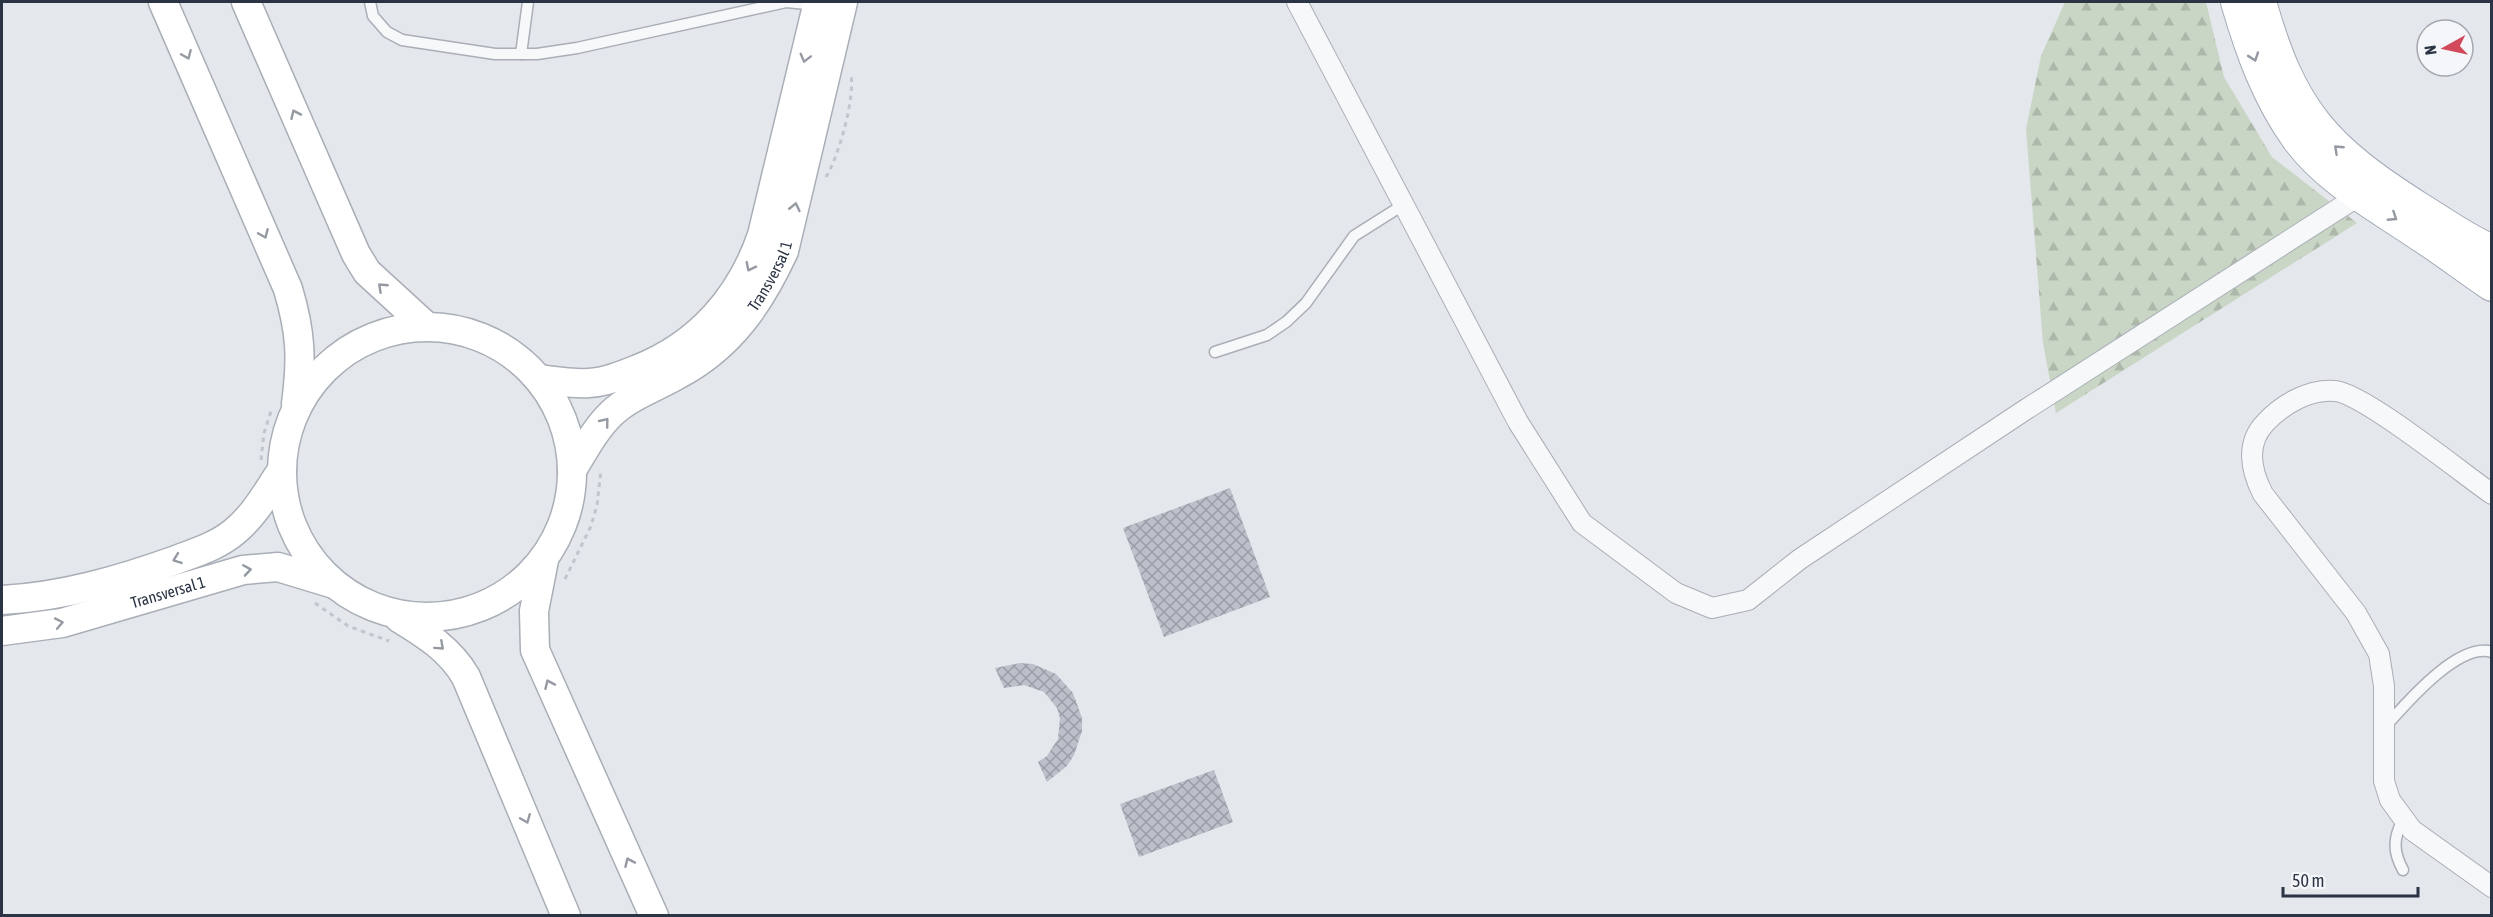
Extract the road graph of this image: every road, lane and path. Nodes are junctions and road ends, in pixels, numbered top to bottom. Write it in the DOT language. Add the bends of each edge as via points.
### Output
graph roads {
  1 [pos="163,2"];
  2 [pos="246,2"];
  3 [pos="370,2"];
  4 [pos="528,2"];
  5 [pos="1297,2"];
  6 [pos="2237,2"];
  7 [pos="2260,2"];
  8 [pos="826,3"];
  9 [pos="521,54"];
  10 [pos="2360,195"];
  11 [pos="1403,205"];
  12 [pos="2492,251"];
  13 [pos="2492,285"];
  14 [pos="426,326"];
  15 [pos="1215,352"];
  16 [pos="539,379"];
  17 [pos="285,406"];
  18 [pos="270,469"];
  19 [pos="572,470"];
  20 [pos="2492,494"];
  21 [pos="544,557"];
  22 [pos="334,584"];
  23 [pos="2,600"];
  24 [pos="311,601"];
  25 [pos="392,613"];
  26 [pos="2,631"];
  27 [pos="399,645"];
  28 [pos="2492,652"];
  29 [pos="2384,728"];
  30 [pos="2403,820"];
  31 [pos="2403,870"];
  32 [pos="2492,887"];
  33 [pos="566,915"];
  34 [pos="654,915"];
  1 -- 17 [label="street, one-way" via="288,289 300,340 300,373"];
  14 -- 2 [label="street, one-way" via="367,272 356,254"];
  3 -- 9 [label="lane" via="373,16 387,32 402,40 495,54"];
  4 -- 9 [label="lane"];
  5 -- 11 [label="street"];
  6 -- 10 [label="main road, one-way" via="2257,66 2277,106 2299,140 2326,169"];
  12 -- 7 [label="main road, one-way" via="2408,201 2327,139 2299,102 2279,62"];
  8 -- 9 [label="lane" via="786,2 577,48"];
  8 -- 16 [label="street, Transversal 1, one-way" via="753,263 726,305 692,339 628,373 590,383"];
  19 -- 8 [label="street, Transversal 1, one-way" via="612,413 716,350 734,334 769,285 784,251"];
  10 -- 11 [label="street" via="2005,423 1800,559 1748,600 1712,608 1676,593 1582,523 1518,422"];
  10 -- 13 [label="main road, one-way"];
  11 -- 15 [label="lane" via="1354,236 1306,303 1286,322 1267,335"];
  14 -- 16 [label="street" via="480,336 512,354"];
  14 -- 17 [label="street" via="386,332 349,349"];
  16 -- 19 [label="street" via="566,431"];
  17 -- 18 [label="street" via="288,429"];
  17 -- 18 [label="path" via="264,433"];
  18 -- 22 [label="street" via="295,533 312,561"];
  18 -- 23 [label="street, Transversal 1, one-way" via="254,512 212,546 88,588"];
  19 -- 21 [label="street" via="565,516"];
  20 -- 29 [label="street" via="2364,402 2335,391 2312,393 2291,402 2263,425 2255,440 2251,456 2253,475 2263,494 2356,613 2379,654"];
  21 -- 25 [label="street" via="518,585 486,605 449,616"];
  34 -- 21 [label="street, one-way" via="536,650 534,611"];
  22 -- 25 [label="street" via="371,607"];
  26 -- 22 [label="street, Transversal 1, one-way" via="62,623 243,570 278,567"];
  24 -- 27 [label="path" via="348,626"];
  25 -- 33 [label="street, one-way" via="438,643 459,665"];
  28 -- 29 [label="lane" via="2469,653 2424,684"];
  29 -- 30 [label="street" via="2384,781"];
  30 -- 31 [label="lane" via="2394,845"];
  30 -- 32 [label="street"];
}
